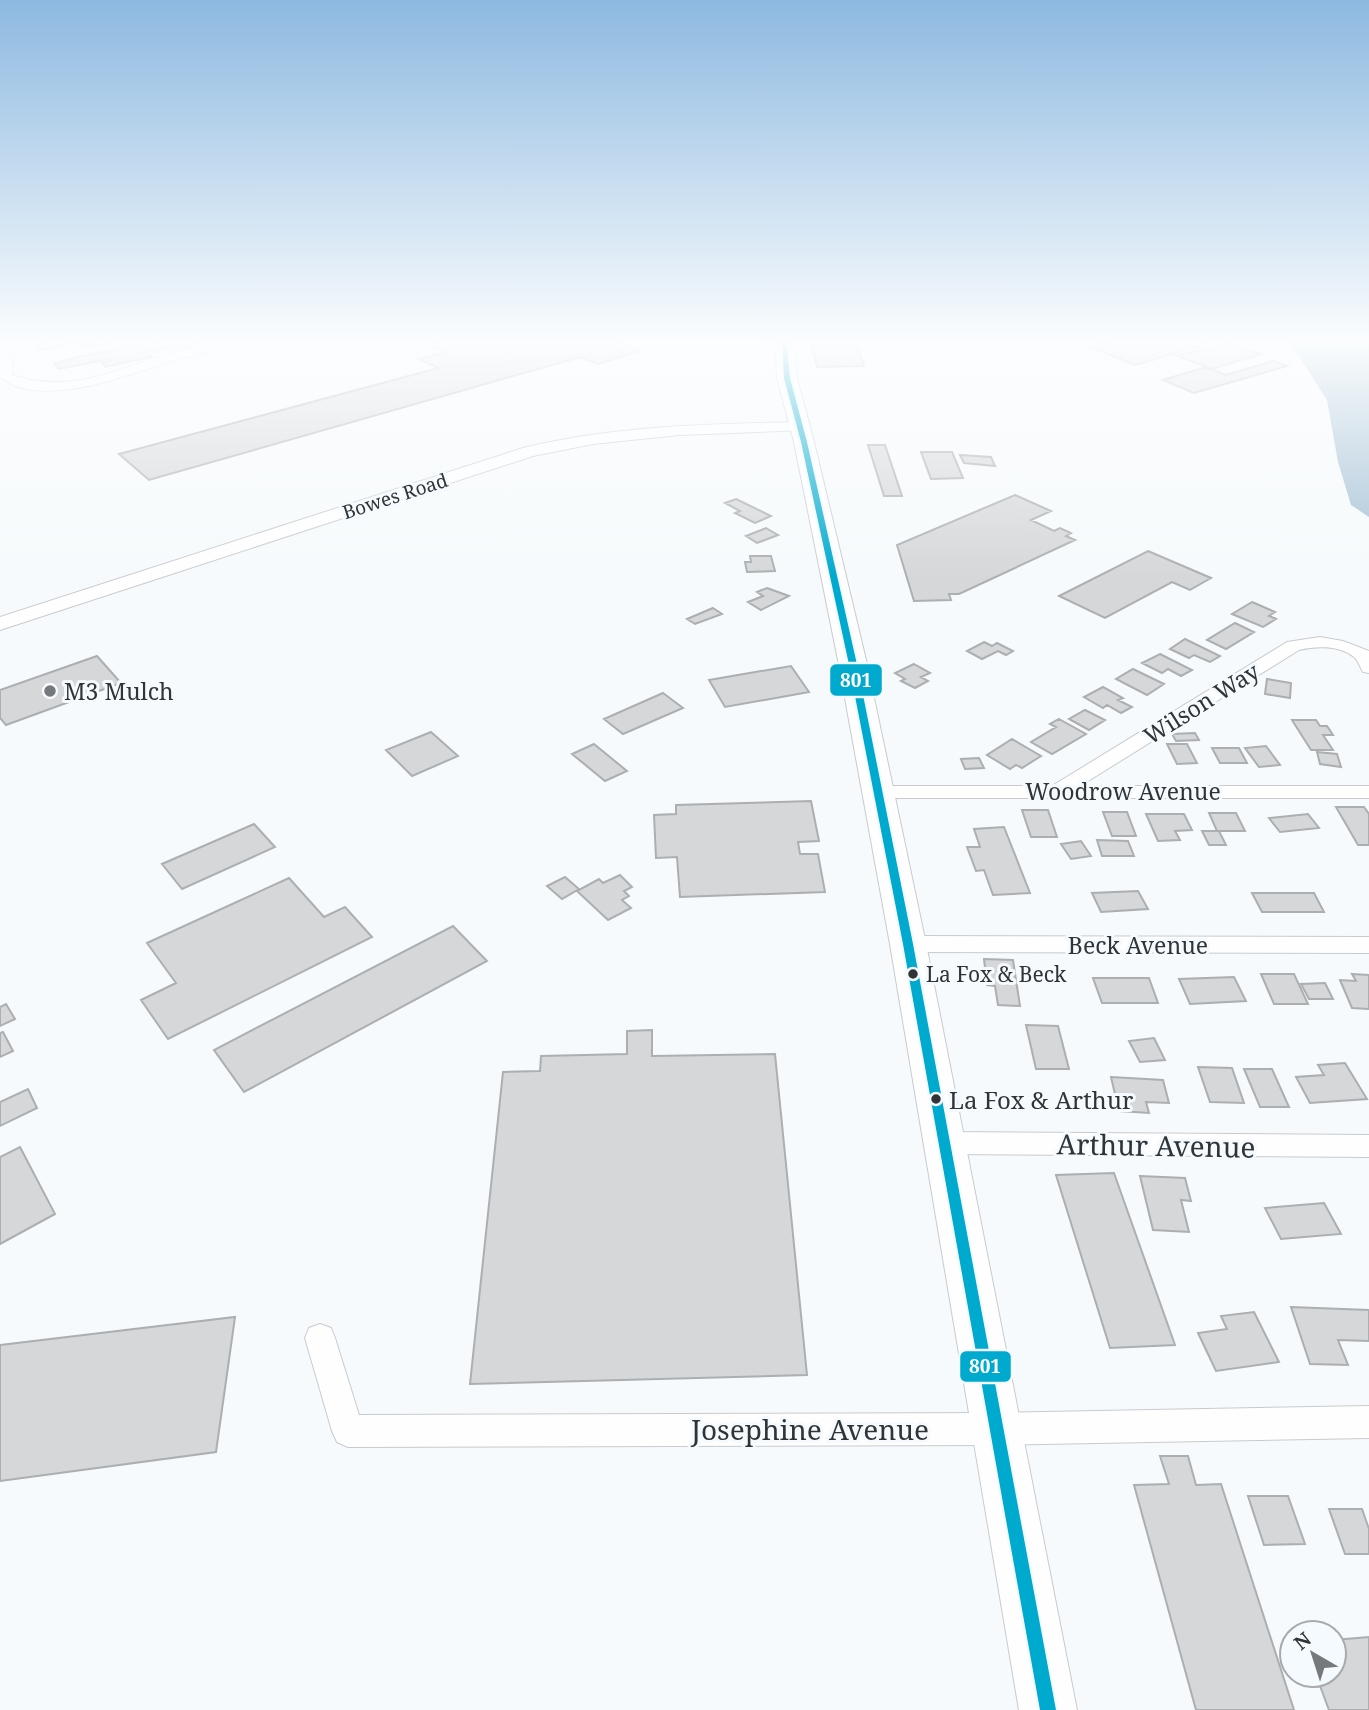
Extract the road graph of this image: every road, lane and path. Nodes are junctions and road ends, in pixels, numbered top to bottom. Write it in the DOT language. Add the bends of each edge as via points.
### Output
graph roads {
  1 [pos="798,419"];
  2 [pos="800,426"];
  3 [pos="0,624"];
  4 [pos="1369,668"];
  5 [pos="1058,791"];
  6 [pos="878,792"];
  7 [pos="1369,792"];
  8 [pos="908,944"];
  9 [pos="1369,945"];
  10 [pos="944,1143"];
  11 [pos="1369,1146"];
  12 [pos="320,1338"];
  13 [pos="1369,1422"];
  14 [pos="995,1429"];
  15 [pos="1048,1710"];
  1 -- 2 [label="main road"];
  2 -- 3 [label="street, Bowes Road" via="679,430 593,439 529,452"];
  2 -- 6 [label="main road"];
  4 -- 5 [label="street, Wilson Way" via="1363,655 1352,649 1322,641 1293,646"];
  5 -- 6 [label="street, Woodrow Avenue"];
  5 -- 7 [label="street, Woodrow Avenue"];
  6 -- 8 [label="main road"];
  8 -- 9 [label="street, Beck Avenue"];
  8 -- 10 [label="main road"];
  10 -- 11 [label="street, Arthur Avenue"];
  10 -- 14 [label="main road"];
  12 -- 14 [label="street, Josephine Avenue" via="348,1431"];
  13 -- 14 [label="street, Josephine Avenue"];
  14 -- 15 [label="main road"];
}
